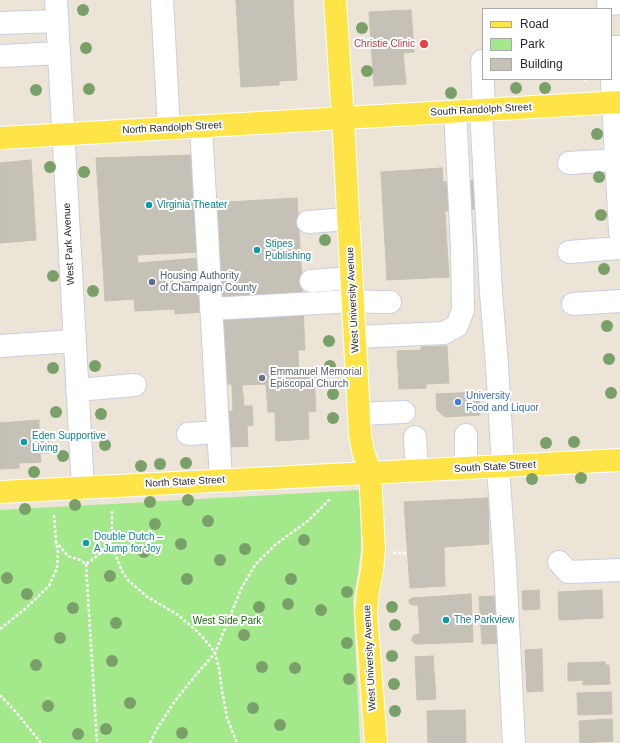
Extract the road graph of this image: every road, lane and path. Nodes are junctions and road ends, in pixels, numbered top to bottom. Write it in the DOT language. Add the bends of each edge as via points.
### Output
graph roads {
  1 [pos="162,0"];
  2 [pos="335,0"];
  3 [pos="56,10"];
  4 [pos="0,23"];
  5 [pos="59,53"];
  6 [pos="2,56"];
  7 [pos="612,69"];
  8 [pos="482,80"];
  9 [pos="585,80"];
  10 [pos="588,83"];
  11 [pos="617,102"];
  12 [pos="483,110"];
  13 [pos="455,111"];
  14 [pos="343,118"];
  15 [pos="201,127"];
  16 [pos="169,128"];
  17 [pos="64,134"];
  18 [pos="0,138"];
  19 [pos="569,163"];
  20 [pos="618,166"];
  21 [pos="349,219"];
  22 [pos="308,222"];
  23 [pos="487,223"];
  24 [pos="620,232"];
  25 [pos="462,247"];
  26 [pos="620,248"];
  27 [pos="569,252"];
  28 [pos="352,278"];
  29 [pos="311,281"];
  30 [pos="491,294"];
  31 [pos="462,298"];
  32 [pos="353,301"];
  33 [pos="620,301"];
  34 [pos="390,302"];
  35 [pos="573,304"];
  36 [pos="211,309"];
  37 [pos="355,337"];
  38 [pos="74,341"];
  39 [pos="0,346"];
  40 [pos="135,385"];
  41 [pos="77,390"];
  42 [pos="404,412"];
  43 [pos="359,414"];
  44 [pos="218,432"];
  45 [pos="188,434"];
  46 [pos="466,435"];
  47 [pos="415,437"];
  48 [pos="620,460"];
  49 [pos="500,466"];
  50 [pos="466,468"];
  51 [pos="417,470"];
  52 [pos="370,473"];
  53 [pos="221,480"];
  54 [pos="83,488"];
  55 [pos="0,492"];
  56 [pos="330,499"];
  57 [pos="112,510"];
  58 [pos="54,515"];
  59 [pos="56,542"];
  60 [pos="110,544"];
  61 [pos="392,553"];
  62 [pos="407,553"];
  63 [pos="560,562"];
  64 [pos="86,564"];
  65 [pos="620,570"];
  66 [pos="0,629"];
  67 [pos="215,653"];
  68 [pos="0,695"];
  69 [pos="41,743"];
  70 [pos="96,743"];
  71 [pos="150,743"];
  72 [pos="237,743"];
  73 [pos="376,743"];
  74 [pos="514,743"];
  1 -- 16 [label="street"];
  2 -- 14 [label="main road, West University Avenue"];
  3 -- 4 [label="street"];
  3 -- 5 [label="street, West Park Avenue"];
  5 -- 6 [label="street"];
  5 -- 17 [label="street, West Park Avenue"];
  7 -- 11 [label="street"];
  8 -- 12 [label="street"];
  9 -- 10 [label="path"];
  11 -- 12 [label="main road, South Randolph Street"];
  11 -- 20 [label="street"];
  12 -- 13 [label="main road, South Randolph Street"];
  12 -- 23 [label="street"];
  13 -- 14 [label="main road, South Randolph Street"];
  13 -- 25 [label="street"];
  14 -- 15 [label="main road, North Randolph Street"];
  14 -- 21 [label="main road, West University Avenue"];
  15 -- 16 [label="main road, North Randolph Street"];
  15 -- 36 [label="street" via="210,180"];
  16 -- 17 [label="main road, North Randolph Street"];
  17 -- 18 [label="main road, North Randolph Street"];
  17 -- 38 [label="street, West Park Avenue"];
  19 -- 20 [label="street"];
  20 -- 24 [label="street"];
  21 -- 22 [label="street"];
  21 -- 28 [label="main road, West University Avenue"];
  23 -- 25 [label="street"];
  23 -- 30 [label="street"];
  25 -- 31 [label="street"];
  26 -- 27 [label="street"];
  28 -- 29 [label="street"];
  28 -- 32 [label="main road, West University Avenue"];
  30 -- 31 [label="street"];
  30 -- 49 [label="street" via="497,365"];
  31 -- 37 [label="street" via="463,310 457,326 444,333"];
  32 -- 34 [label="street"];
  32 -- 36 [label="street"];
  32 -- 37 [label="main road, West University Avenue"];
  33 -- 35 [label="street"];
  36 -- 44 [label="street"];
  37 -- 43 [label="main road, West University Avenue"];
  38 -- 39 [label="street"];
  38 -- 41 [label="street, West Park Avenue"];
  40 -- 41 [label="street"];
  41 -- 54 [label="street, West Park Avenue"];
  42 -- 43 [label="street"];
  43 -- 52 [label="main road, West University Avenue" via="362,443"];
  44 -- 45 [label="street"];
  44 -- 53 [label="street"];
  46 -- 50 [label="street"];
  47 -- 51 [label="street"];
  48 -- 49 [label="main road, South State Street"];
  49 -- 50 [label="main road, South State Street"];
  49 -- 74 [label="street"];
  50 -- 51 [label="main road, South State Street"];
  51 -- 52 [label="main road, South State Street"];
  52 -- 53 [label="main road, North State Street"];
  52 -- 73 [label="main road, West University Avenue" via="374,548 366,612"];
  53 -- 54 [label="main road, North State Street"];
  54 -- 55 [label="main road, North State Street"];
  56 -- 67 [label="path" via="255,565 242,587"];
  57 -- 60 [label="path"];
  58 -- 59 [label="path"];
  59 -- 64 [label="path" via="68,556"];
  59 -- 66 [label="path" via="57,568 49,586 26,609"];
  60 -- 64 [label="path"];
  60 -- 67 [label="path" via="129,581 146,596 188,623"];
  61 -- 62 [label="path"];
  63 -- 65 [label="street" via="568,572"];
  64 -- 70 [label="path"];
  67 -- 71 [label="path" via="175,701"];
  67 -- 72 [label="path" via="227,718"];
  68 -- 69 [label="path"];
}
